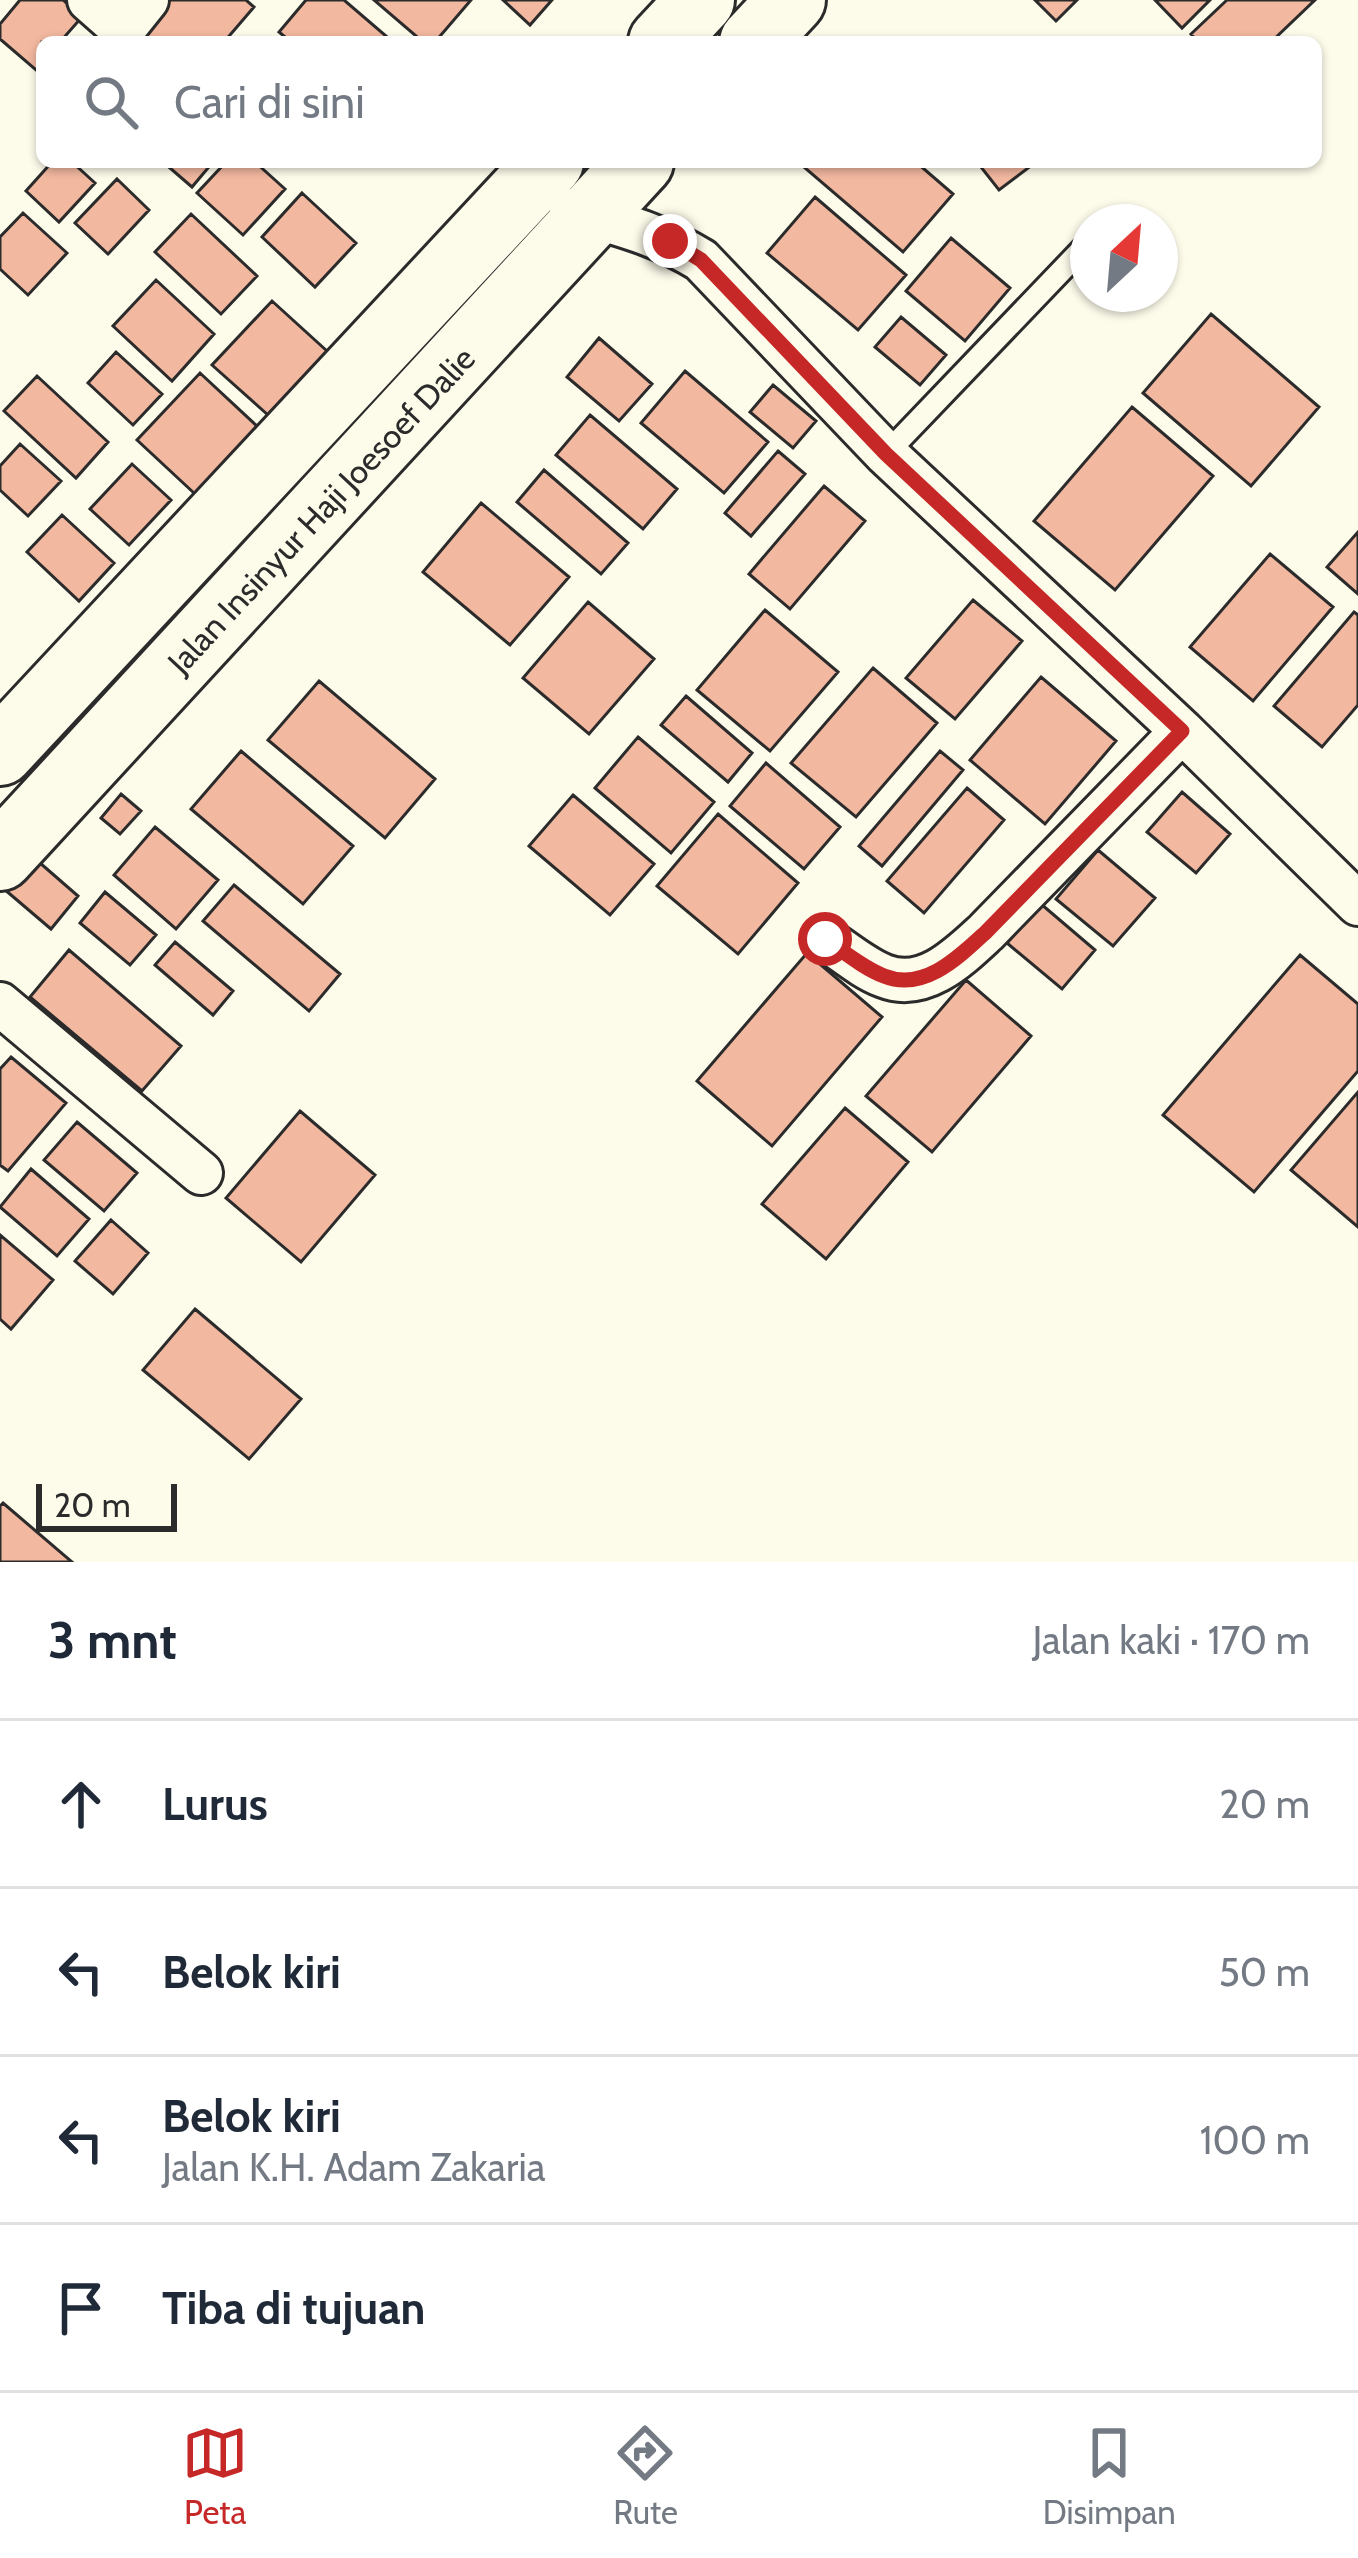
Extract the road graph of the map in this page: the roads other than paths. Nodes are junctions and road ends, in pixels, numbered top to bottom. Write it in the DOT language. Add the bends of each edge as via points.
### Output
graph roads {
  1 [pos="89,0"];
  2 [pos="701,0"];
  3 [pos="792,0"];
  4 [pos="135,24"];
  5 [pos="668,36"];
  6 [pos="758,36"];
  7 [pos="634,168"];
  8 [pos="535,178"];
  9 [pos="590,216"];
  10 [pos="1070,262"];
  11 [pos="886,454"];
  12 [pos="1182,731"];
  13 [pos="0,752"];
  14 [pos="0,856"];
  15 [pos="1358,904"];
  16 [pos="825,939"];
  17 [pos="0,1004"];
  18 [pos="201,1174"];
  1 -- 4 [label="street"];
  2 -- 5 [label="main road"];
  3 -- 6 [label="main road"];
  7 -- 9 [label="main road, Jalan Insinyur Haji Joesoef Dalie"];
  8 -- 9 [label="street"];
  8 -- 13 [label="main road"];
  9 -- 11 [label="street" via="649,232 701,260"];
  9 -- 14 [label="main road, Jalan Insinyur Haji Joesoef Dalie"];
  10 -- 11 [label="lane"];
  11 -- 12 [label="street"];
  12 -- 15 [label="street"];
  12 -- 16 [label="street" via="986,932 934,973 907,982 882,976"];
  17 -- 18 [label="street"];
}
